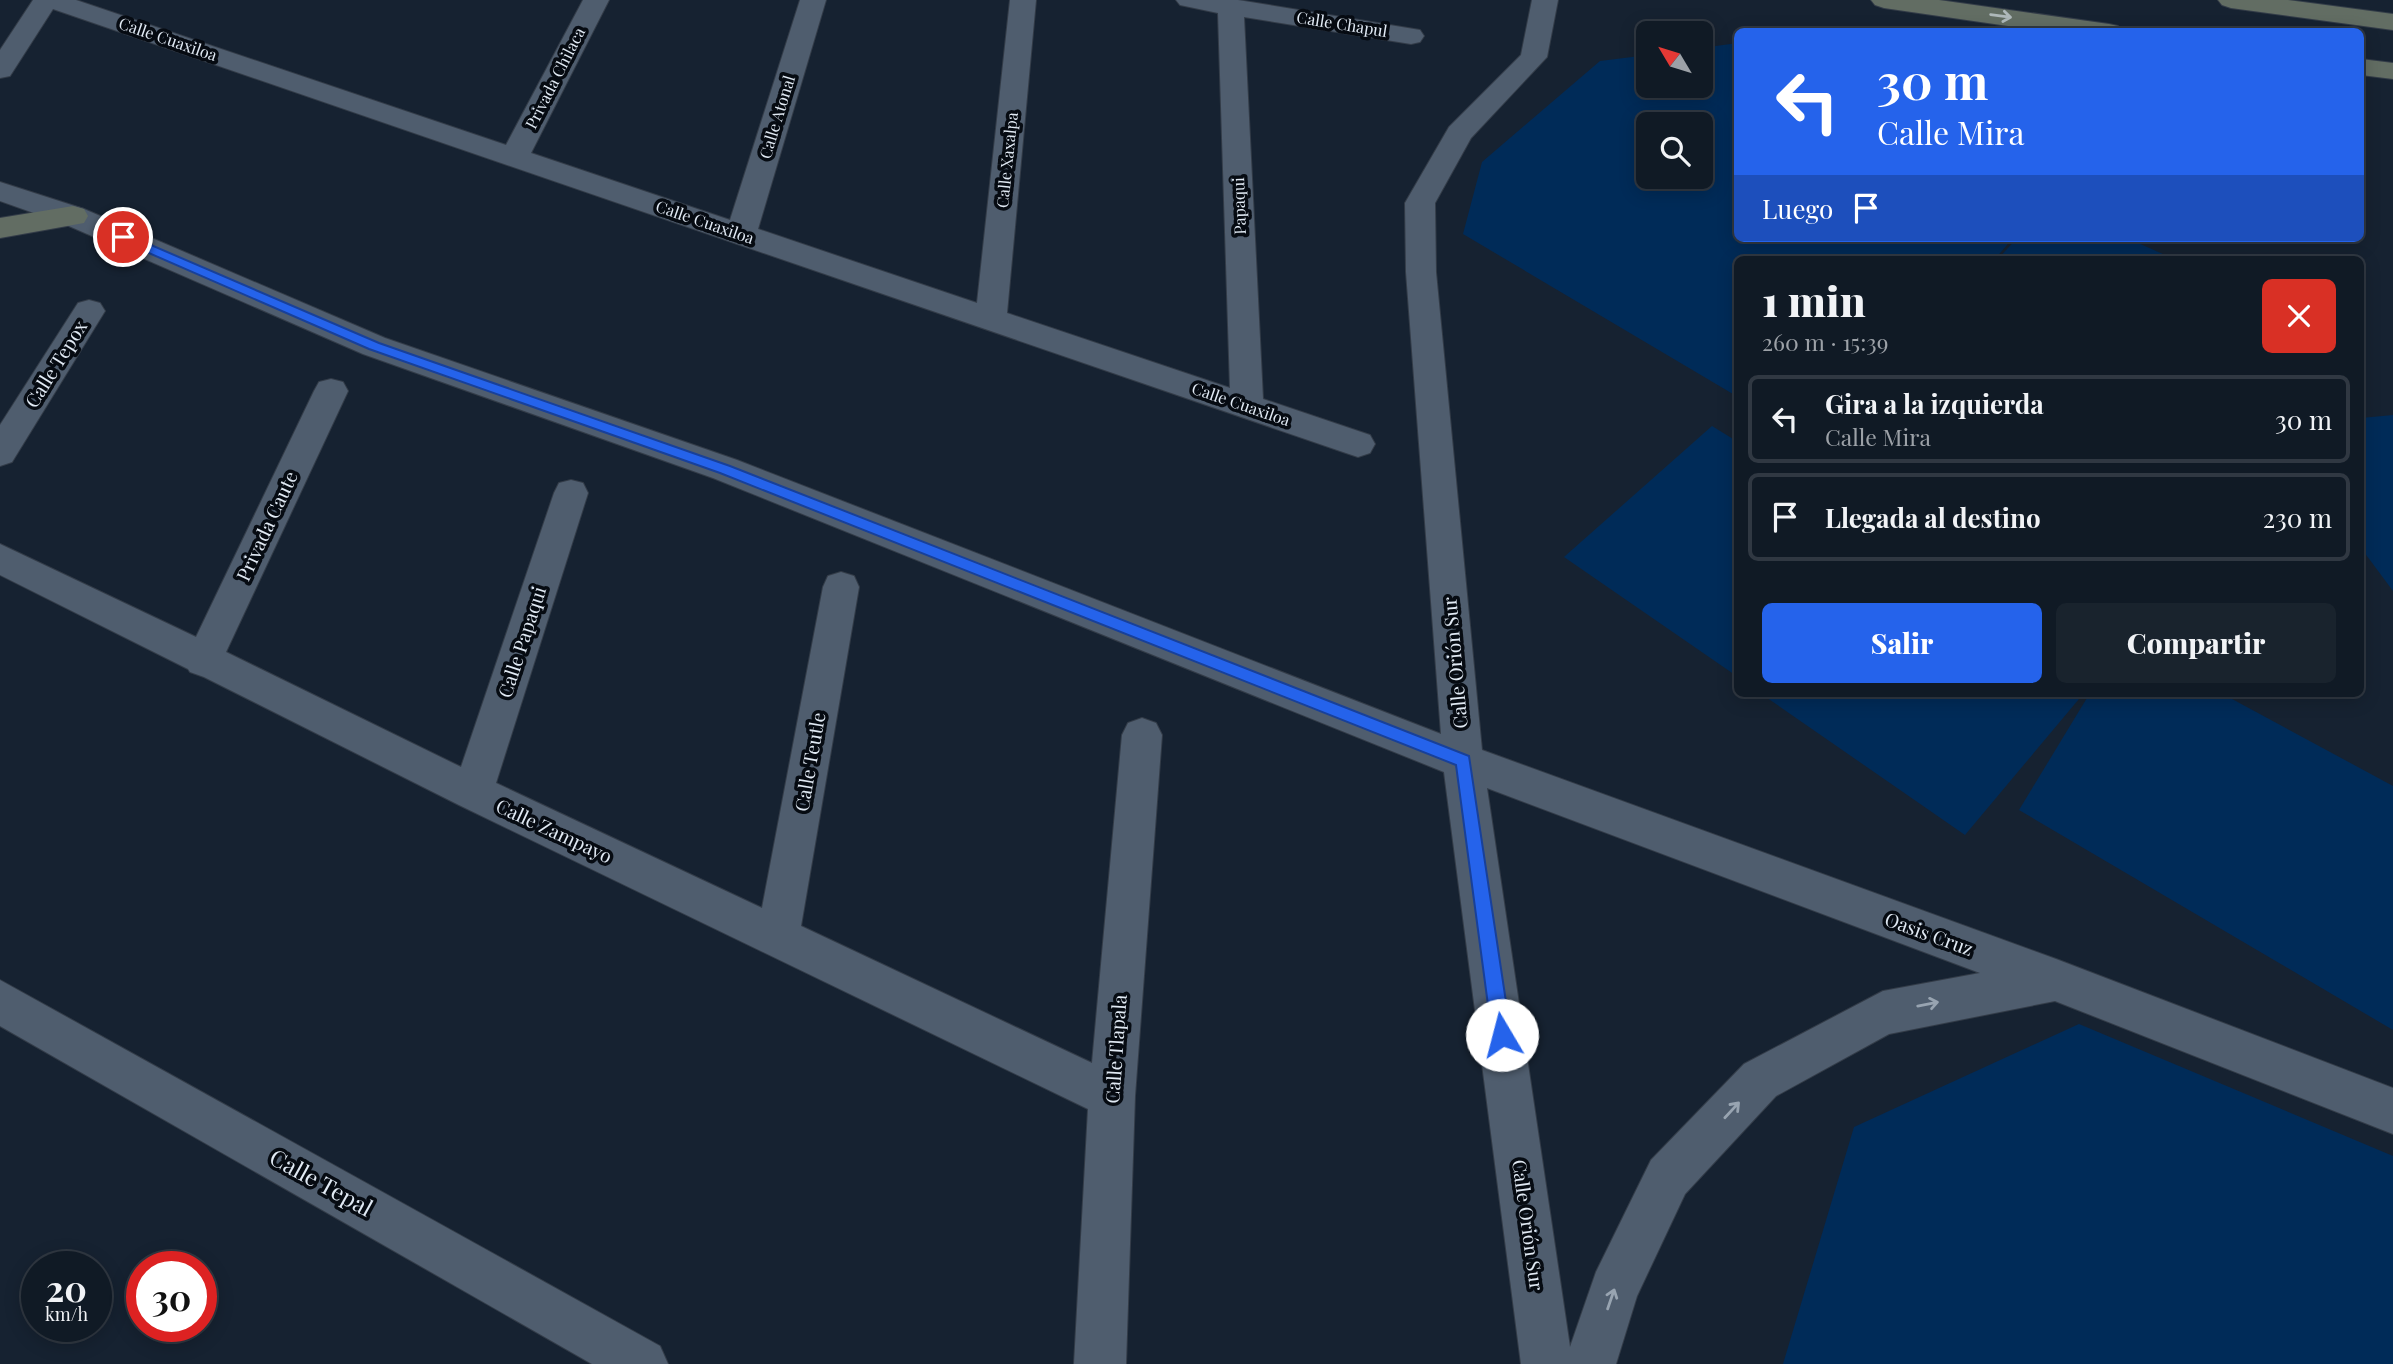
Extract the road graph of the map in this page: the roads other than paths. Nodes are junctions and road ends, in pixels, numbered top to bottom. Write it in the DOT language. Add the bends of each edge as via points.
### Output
graph roads {
  1 [pos="49,0"];
  2 [pos="596,0"];
  3 [pos="813,0"];
  4 [pos="1023,0"];
  5 [pos="1189,0"];
  6 [pos="1545,0"];
  7 [pos="1884,0"];
  8 [pos="2231,0"];
  9 [pos="1231,6"];
  10 [pos="2393,22"];
  11 [pos="2081,28"];
  12 [pos="1411,36"];
  13 [pos="2364,67"];
  14 [pos="0,69"];
  15 [pos="2393,71"];
  16 [pos="514,157"];
  17 [pos="0,191"];
  18 [pos="73,216"];
  19 [pos="0,228"];
  20 [pos="741,234"];
  21 [pos="89,311"];
  22 [pos="991,319"];
  23 [pos="331,391"];
  24 [pos="1247,406"];
  25 [pos="1357,444"];
  26 [pos="0,453"];
  27 [pos="571,493"];
  28 [pos="0,558"];
  29 [pos="841,587"];
  30 [pos="203,661"];
  31 [pos="1142,735"];
  32 [pos="1464,761"];
  33 [pos="473,792"];
  34 [pos="779,937"];
  35 [pos="2056,980"];
  36 [pos="0,1002"];
  37 [pos="1112,1096"];
  38 [pos="2393,1111"];
  39 [pos="642,1364"];
  40 [pos="1100,1364"];
  41 [pos="1547,1364"];
  42 [pos="1590,1364"];
  1 -- 14 [label="street"];
  1 -- 16 [label="street, Calle Cuaxiloa"];
  2 -- 16 [label="street, Privada Chilaca"];
  3 -- 20 [label="street, Calle Atonal"];
  4 -- 22 [label="street, Calle Xaxalpa"];
  5 -- 9 [label="street, Calle Chapul"];
  6 -- 32 [label="street, Calle Orión Sur" via="1534,57 1459,132 1420,203 1421,272"];
  7 -- 11 [label="main road, one-way"];
  8 -- 10 [label="main road"];
  9 -- 12 [label="street, Calle Chapul"];
  9 -- 24 [label="street, Papaqui"];
  13 -- 15 [label="main road"];
  16 -- 20 [label="street, Calle Cuaxiloa"];
  17 -- 18 [label="street, Oasis Cruz"];
  18 -- 19 [label="main road"];
  18 -- 32 [label="street, Oasis Cruz" via="374,346 725,469"];
  20 -- 22 [label="street, Calle Cuaxiloa"];
  21 -- 26 [label="street, Calle Tepox"];
  22 -- 24 [label="street, Calle Cuaxiloa"];
  23 -- 30 [label="street, Privada Caute"];
  24 -- 25 [label="street, Calle Cuaxiloa"];
  27 -- 33 [label="street, Calle Papaqui"];
  28 -- 30 [label="street, Calle Zampayo"];
  29 -- 34 [label="street, Calle Teutle"];
  30 -- 33 [label="street, Calle Zampayo"];
  31 -- 37 [label="street, Calle Tlapala"];
  32 -- 35 [label="street, Oasis Cruz"];
  32 -- 41 [label="street, Calle Orión Sur"];
  33 -- 34 [label="street, Calle Zampayo"];
  34 -- 37 [label="street, Calle Zampayo"];
  35 -- 38 [label="street, Oasis Cruz"];
  42 -- 35 [label="street, one-way" via="1614,1290 1668,1177 1760,1080 1883,1013"];
  36 -- 39 [label="street, Calle Tepal"];
  37 -- 40 [label="street, Calle Tlapala"];
}
